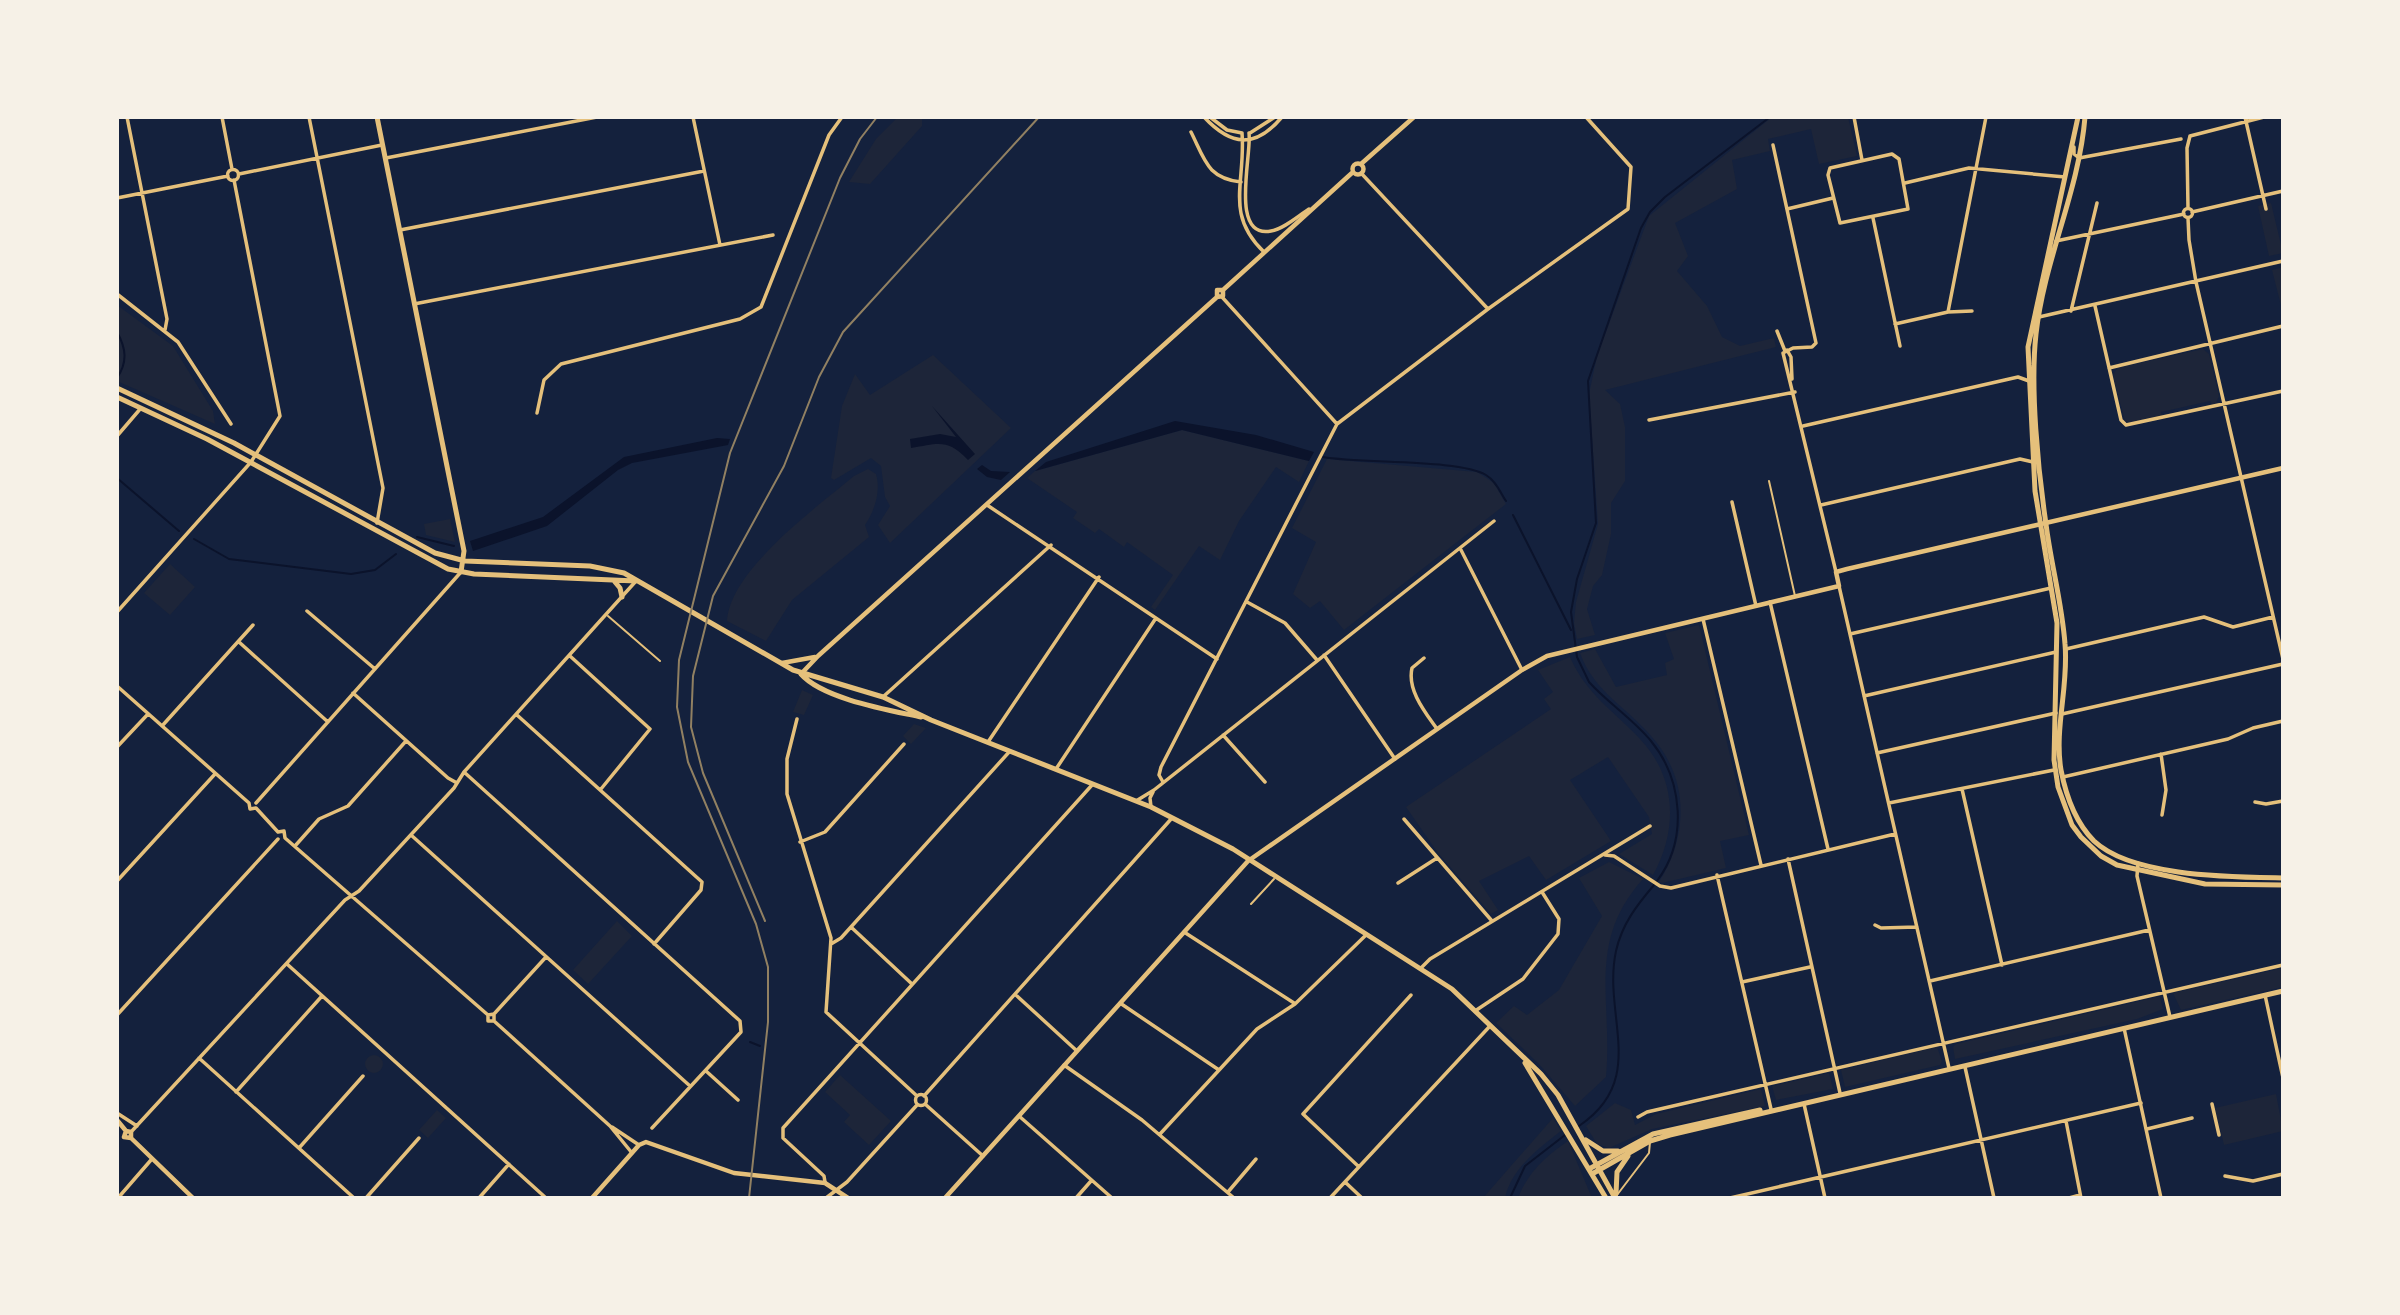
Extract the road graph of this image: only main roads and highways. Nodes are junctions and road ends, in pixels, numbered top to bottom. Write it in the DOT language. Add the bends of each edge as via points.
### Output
graph roads {
  1 [pos="377,117"];
  2 [pos="1414,117"];
  3 [pos="2078,117"];
  4 [pos="2085,117"];
  5 [pos="2079,158"];
  6 [pos="2070,159"];
  7 [pos="1361,164"];
  8 [pos="1353,172"];
  9 [pos="117,388"];
  10 [pos="117,397"];
  11 [pos="2283,468"];
  12 [pos="2042,524"];
  13 [pos="465,561"];
  14 [pos="461,572"];
  15 [pos="612,580"];
  16 [pos="636,581"];
  17 [pos="622,597"];
  18 [pos="818,656"];
  19 [pos="778,663"];
  20 [pos="801,674"];
  21 [pos="2059,713"];
  22 [pos="931,720"];
  23 [pos="1250,859"];
  24 [pos="2283,878"];
  25 [pos="2283,885"];
  26 [pos="2283,991"];
  27 [pos="1521,1058"];
  28 [pos="1771,1109"];
  29 [pos="117,1120"];
  30 [pos="1582,1136"];
  31 [pos="1622,1150"];
  32 [pos="1632,1150"];
  33 [pos="1598,1164"];
  34 [pos="1591,1171"];
  35 [pos="1616,1197"];
  36 [pos="193,1198"];
  37 [pos="592,1198"];
  38 [pos="848,1198"];
  39 [pos="945,1198"];
  40 [pos="1605,1198"];
  1 -- 13 [label="main road"];
  2 -- 7 [label="main road"];
  3 -- 6 [label="main road"];
  4 -- 5 [label="main road"];
  5 -- 6 [label="main road"];
  5 -- 12 [label="main road" via="2039,317 2035,387"];
  6 -- 12 [label="main road" via="2029,336 2033,462"];
  7 -- 8 [label="main road" via="1353,166"];
  7 -- 8 [label="main road" via="1362,173"];
  8 -- 18 [label="main road" via="1223,290 1217,290 1219,297"];
  9 -- 13 [label="main road" via="257,455 425,549"];
  10 -- 14 [label="main road" via="251,462 437,564"];
  11 -- 12 [label="main road"];
  12 -- 21 [label="main road" via="2059,652"];
  12 -- 21 [label="main road" via="2066,649"];
  12 -- 23 [label="main road" via="1836,572 1839,586 1547,656"];
  13 -- 14 [label="main road"];
  13 -- 16 [label="main road" via="598,567"];
  14 -- 15 [label="main road"];
  15 -- 16 [label="main road"];
  15 -- 17 [label="main road"];
  16 -- 19 [label="main road"];
  18 -- 19 [label="main road"];
  18 -- 20 [label="main road"];
  19 -- 20 [label="main road"];
  20 -- 22 [label="main road" via="883,697"];
  20 -- 22 [label="main road" via="808,682 846,697"];
  21 -- 24 [label="main road" via="2063,776 2074,813 2087,833 2111,853 2138,863 2217,877"];
  21 -- 25 [label="main road" via="2054,771 2063,804 2081,838 2104,859 2137,871 2205,884"];
  22 -- 23 [label="main road" via="1152,807"];
  23 -- 27 [label="main road" via="1452,989"];
  23 -- 39 [label="main road"];
  26 -- 28 [label="main road"];
  27 -- 30 [label="main road" via="1549,1083"];
  27 -- 34 [label="main road"];
  28 -- 31 [label="main road" via="1663,1131"];
  28 -- 32 [label="main road" via="1650,1141"];
  29 -- 36 [label="main road" via="151,1160"];
  30 -- 31 [label="main road" via="1604,1151"];
  30 -- 33 [label="main road"];
  31 -- 33 [label="main road"];
  32 -- 33 [label="main road"];
  32 -- 35 [label="main road" via="1617,1172"];
  33 -- 34 [label="main road"];
  33 -- 35 [label="main road"];
  34 -- 40 [label="main road"];
  37 -- 38 [label="main road" via="639,1145 660,1144 741,1174 825,1183"];
}
